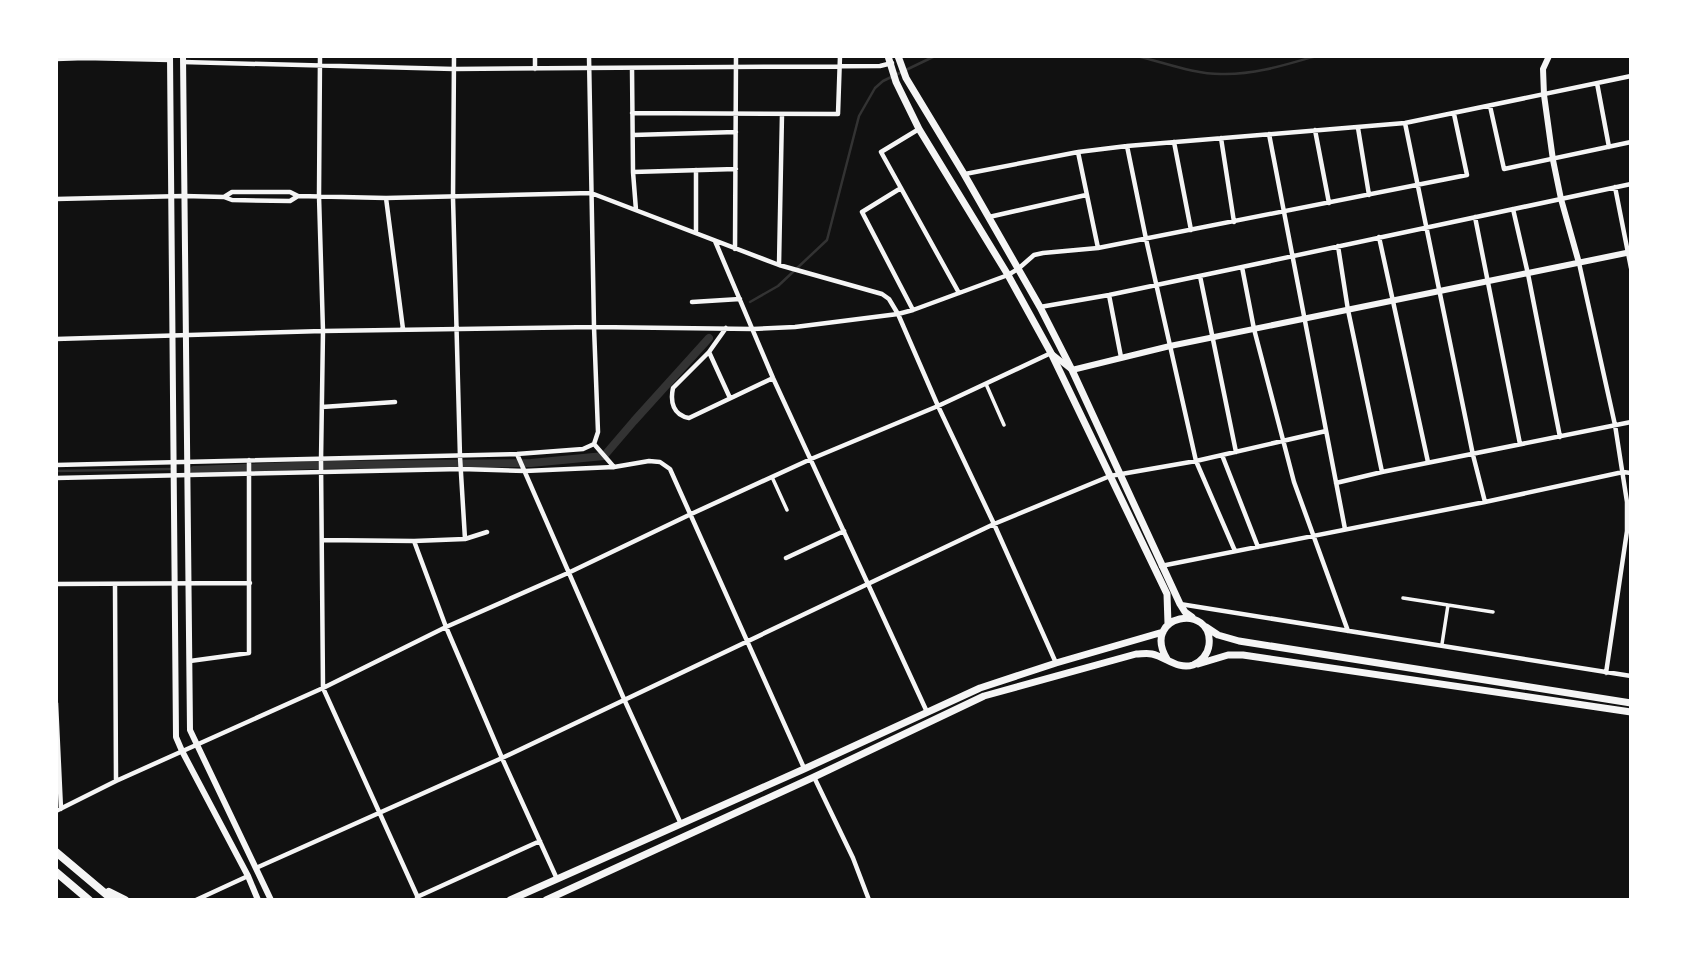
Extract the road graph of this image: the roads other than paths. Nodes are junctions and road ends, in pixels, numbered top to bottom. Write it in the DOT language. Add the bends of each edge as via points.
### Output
graph roads {
  1 [pos="320,56"];
  2 [pos="454,56"];
  3 [pos="536,56"];
  4 [pos="589,56"];
  5 [pos="736,56"];
  6 [pos="841,56"];
  7 [pos="1549,56"];
  8 [pos="85,57"];
  9 [pos="170,58"];
  10 [pos="56,59"];
  11 [pos="183,59"];
  12 [pos="899,59"];
  13 [pos="888,60"];
  14 [pos="320,66"];
  15 [pos="841,66"];
  16 [pos="737,67"];
  17 [pos="589,68"];
  18 [pos="632,68"];
  19 [pos="454,69"];
  20 [pos="535,69"];
  21 [pos="1631,76"];
  22 [pos="1597,83"];
  23 [pos="1544,95"];
  24 [pos="1490,106"];
  25 [pos="632,113"];
  26 [pos="737,113"];
  27 [pos="782,114"];
  28 [pos="1454,114"];
  29 [pos="1405,123"];
  30 [pos="1359,128"];
  31 [pos="919,129"];
  32 [pos="1315,130"];
  33 [pos="736,132"];
  34 [pos="1269,134"];
  35 [pos="633,135"];
  36 [pos="1221,138"];
  37 [pos="1174,141"];
  38 [pos="1631,142"];
  39 [pos="1127,146"];
  40 [pos="1609,147"];
  41 [pos="1078,152"];
  42 [pos="1553,160"];
  43 [pos="736,169"];
  44 [pos="696,170"];
  45 [pos="634,172"];
  46 [pos="964,174"];
  47 [pos="1631,184"];
  48 [pos="1417,185"];
  49 [pos="1615,187"];
  50 [pos="901,188"];
  51 [pos="591,193"];
  52 [pos="1086,195"];
  53 [pos="1369,195"];
  54 [pos="184,196"];
  55 [pos="298,196"];
  56 [pos="319,196"];
  57 [pos="172,197"];
  58 [pos="224,197"];
  59 [pos="386,198"];
  60 [pos="453,198"];
  61 [pos="56,199"];
  62 [pos="1561,199"];
  63 [pos="1329,203"];
  64 [pos="1513,209"];
  65 [pos="636,210"];
  66 [pos="1284,212"];
  67 [pos="989,217"];
  68 [pos="1475,217"];
  69 [pos="1234,222"];
  70 [pos="1426,227"];
  71 [pos="1191,230"];
  72 [pos="696,233"];
  73 [pos="1379,237"];
  74 [pos="1146,239"];
  75 [pos="714,240"];
  76 [pos="1338,246"];
  77 [pos="1098,248"];
  78 [pos="735,249"];
  79 [pos="1629,252"];
  80 [pos="1292,256"];
  81 [pos="1579,263"];
  82 [pos="779,265"];
  83 [pos="1242,267"];
  84 [pos="1631,268"];
  85 [pos="1018,269"];
  86 [pos="1528,274"];
  87 [pos="1008,275"];
  88 [pos="1200,276"];
  89 [pos="1488,282"];
  90 [pos="1156,284"];
  91 [pos="1439,292"];
  92 [pos="959,293"];
  93 [pos="1109,295"];
  94 [pos="740,299"];
  95 [pos="1392,301"];
  96 [pos="692,302"];
  97 [pos="1040,307"];
  98 [pos="913,310"];
  99 [pos="1348,310"];
  100 [pos="898,314"];
  101 [pos="1305,319"];
  102 [pos="594,327"];
  103 [pos="458,328"];
  104 [pos="726,328"];
  105 [pos="403,329"];
  106 [pos="753,329"];
  107 [pos="1254,329"];
  108 [pos="323,331"];
  109 [pos="173,335"];
  110 [pos="185,335"];
  111 [pos="1212,337"];
  112 [pos="56,339"];
  113 [pos="1170,346"];
  114 [pos="709,352"];
  115 [pos="1051,353"];
  116 [pos="1121,357"];
  117 [pos="1072,370"];
  118 [pos="773,378"];
  119 [pos="986,384"];
  120 [pos="730,398"];
  121 [pos="395,402"];
  122 [pos="322,407"];
  123 [pos="938,407"];
  124 [pos="1631,422"];
  125 [pos="1004,425"];
  126 [pos="1615,425"];
  127 [pos="1326,431"];
  128 [pos="1560,437"];
  129 [pos="1282,441"];
  130 [pos="594,444"];
  131 [pos="1520,444"];
  132 [pos="1236,452"];
  133 [pos="1222,455"];
  134 [pos="1473,455"];
  135 [pos="461,456"];
  136 [pos="519,457"];
  137 [pos="811,459"];
  138 [pos="321,460"];
  139 [pos="1196,461"];
  140 [pos="187,462"];
  141 [pos="174,463"];
  142 [pos="1428,463"];
  143 [pos="56,465"];
  144 [pos="249,467"];
  145 [pos="614,467"];
  146 [pos="461,468"];
  147 [pos="524,469"];
  148 [pos="322,470"];
  149 [pos="1382,472"];
  150 [pos="1623,472"];
  151 [pos="1631,473"];
  152 [pos="187,474"];
  153 [pos="1120,474"];
  154 [pos="174,475"];
  155 [pos="1110,476"];
  156 [pos="772,477"];
  157 [pos="56,478"];
  158 [pos="1336,483"];
  159 [pos="1485,502"];
  160 [pos="787,510"];
  161 [pos="690,515"];
  162 [pos="994,524"];
  163 [pos="1345,529"];
  164 [pos="844,531"];
  165 [pos="487,532"];
  166 [pos="1314,536"];
  167 [pos="464,539"];
  168 [pos="321,540"];
  169 [pos="414,541"];
  170 [pos="1258,547"];
  171 [pos="1235,551"];
  172 [pos="786,558"];
  173 [pos="1163,566"];
  174 [pos="1153,568"];
  175 [pos="568,573"];
  176 [pos="174,583"];
  177 [pos="187,583"];
  178 [pos="250,583"];
  179 [pos="56,584"];
  180 [pos="115,584"];
  181 [pos="869,584"];
  182 [pos="1403,598"];
  183 [pos="1180,604"];
  184 [pos="1448,605"];
  185 [pos="1493,612"];
  186 [pos="1195,620"];
  187 [pos="1168,624"];
  188 [pos="1203,625"];
  189 [pos="446,627"];
  190 [pos="1163,632"];
  191 [pos="1349,632"];
  192 [pos="747,641"];
  193 [pos="1442,644"];
  194 [pos="1167,659"];
  195 [pos="189,661"];
  196 [pos="1056,663"];
  197 [pos="1194,665"];
  198 [pos="1606,673"];
  199 [pos="1631,677"];
  200 [pos="323,688"];
  201 [pos="624,699"];
  202 [pos="56,703"];
  203 [pos="1631,703"];
  204 [pos="927,712"];
  205 [pos="1631,712"];
  206 [pos="196,745"];
  207 [pos="182,751"];
  208 [pos="502,758"];
  209 [pos="804,769"];
  210 [pos="814,777"];
  211 [pos="116,781"];
  212 [pos="58,810"];
  213 [pos="379,812"];
  214 [pos="681,824"];
  215 [pos="540,841"];
  216 [pos="56,852"];
  217 [pos="256,868"];
  218 [pos="56,872"];
  219 [pos="248,876"];
  220 [pos="557,879"];
  221 [pos="99,888"];
  222 [pos="418,898"];
  223 [pos="89,900"];
  224 [pos="113,900"];
  225 [pos="125,900"];
  226 [pos="195,900"];
  227 [pos="258,900"];
  228 [pos="271,900"];
  229 [pos="510,900"];
  230 [pos="546,900"];
  231 [pos="869,900"];
  1 -- 14 [label="street"];
  2 -- 19 [label="street"];
  3 -- 20 [label="street"];
  4 -- 17 [label="street"];
  5 -- 16 [label="street"];
  6 -- 15 [label="street"];
  7 -- 23 [label="street" via="1543,69"];
  8 -- 9 [label="street"];
  8 -- 10 [label="street"];
  9 -- 57 [label="street"];
  11 -- 14 [label="street"];
  11 -- 54 [label="street"];
  12 -- 13 [label="street"];
  12 -- 46 [label="main road"];
  13 -- 15 [label="street" via="880,66"];
  13 -- 31 [label="main road"];
  14 -- 19 [label="street"];
  14 -- 56 [label="street"];
  15 -- 16 [label="street"];
  15 -- 27 [label="street" via="838,114"];
  16 -- 18 [label="street"];
  16 -- 26 [label="street"];
  17 -- 18 [label="street"];
  17 -- 20 [label="street"];
  17 -- 51 [label="street"];
  18 -- 25 [label="street"];
  19 -- 20 [label="street"];
  19 -- 60 [label="street"];
  21 -- 22 [label="street"];
  22 -- 23 [label="street"];
  22 -- 40 [label="street"];
  23 -- 24 [label="street"];
  23 -- 42 [label="street"];
  24 -- 28 [label="street"];
  24 -- 42 [label="street" via="1504,169"];
  25 -- 26 [label="street"];
  25 -- 35 [label="street"];
  26 -- 27 [label="street"];
  26 -- 33 [label="street"];
  27 -- 82 [label="street"];
  28 -- 29 [label="street"];
  28 -- 48 [label="street" via="1467,176"];
  29 -- 30 [label="street"];
  29 -- 48 [label="street"];
  30 -- 32 [label="street"];
  30 -- 53 [label="street"];
  31 -- 50 [label="street" via="881,152"];
  31 -- 87 [label="main road"];
  32 -- 34 [label="street"];
  32 -- 63 [label="street"];
  33 -- 35 [label="street"];
  33 -- 43 [label="street"];
  34 -- 36 [label="street"];
  34 -- 66 [label="street"];
  35 -- 45 [label="street"];
  36 -- 37 [label="street"];
  36 -- 69 [label="street"];
  37 -- 39 [label="street"];
  37 -- 71 [label="street"];
  38 -- 40 [label="street"];
  39 -- 41 [label="street"];
  39 -- 74 [label="street"];
  40 -- 42 [label="street"];
  41 -- 46 [label="street"];
  41 -- 52 [label="street"];
  42 -- 62 [label="street"];
  43 -- 44 [label="street"];
  43 -- 78 [label="street"];
  44 -- 45 [label="street"];
  44 -- 72 [label="street"];
  45 -- 65 [label="street"];
  46 -- 67 [label="main road"];
  47 -- 49 [label="street"];
  48 -- 53 [label="street"];
  48 -- 70 [label="street"];
  49 -- 62 [label="street"];
  49 -- 79 [label="street"];
  50 -- 92 [label="street"];
  50 -- 98 [label="street" via="862,212"];
  51 -- 60 [label="street"];
  51 -- 65 [label="street"];
  51 -- 102 [label="street"];
  52 -- 67 [label="street"];
  52 -- 77 [label="street"];
  53 -- 63 [label="street"];
  54 -- 57 [label="street"];
  54 -- 58 [label="street"];
  54 -- 110 [label="street"];
  55 -- 56 [label="street"];
  55 -- 58 [label="street" via="290,201"];
  55 -- 58 [label="street" via="290,192 232,192"];
  56 -- 59 [label="street"];
  56 -- 108 [label="street"];
  57 -- 61 [label="street"];
  57 -- 109 [label="street"];
  59 -- 60 [label="street"];
  59 -- 105 [label="street"];
  60 -- 103 [label="street"];
  62 -- 64 [label="street"];
  62 -- 81 [label="street"];
  63 -- 66 [label="street"];
  64 -- 68 [label="street"];
  64 -- 86 [label="street"];
  65 -- 72 [label="street"];
  66 -- 69 [label="street"];
  66 -- 80 [label="street"];
  67 -- 85 [label="main road"];
  68 -- 70 [label="street"];
  68 -- 89 [label="street"];
  69 -- 71 [label="street"];
  70 -- 73 [label="street"];
  70 -- 91 [label="street"];
  71 -- 74 [label="street"];
  72 -- 75 [label="street"];
  73 -- 76 [label="street"];
  73 -- 95 [label="street"];
  74 -- 77 [label="street"];
  74 -- 90 [label="street"];
  75 -- 78 [label="street"];
  75 -- 94 [label="street"];
  76 -- 80 [label="street"];
  76 -- 99 [label="street"];
  77 -- 85 [label="street" via="1034,256"];
  78 -- 82 [label="street"];
  79 -- 81 [label="street"];
  79 -- 84 [label="street"];
  80 -- 83 [label="street"];
  80 -- 101 [label="street"];
  81 -- 86 [label="street"];
  81 -- 126 [label="street"];
  82 -- 100 [label="street" via="882,294"];
  83 -- 88 [label="street"];
  83 -- 107 [label="street"];
  85 -- 87 [label="street"];
  85 -- 97 [label="main road"];
  86 -- 89 [label="street"];
  86 -- 128 [label="street"];
  87 -- 92 [label="street"];
  87 -- 115 [label="main road"];
  88 -- 90 [label="street"];
  88 -- 111 [label="street"];
  89 -- 91 [label="street"];
  89 -- 131 [label="street"];
  90 -- 93 [label="street"];
  90 -- 113 [label="street"];
  91 -- 95 [label="street"];
  91 -- 134 [label="street"];
  92 -- 98 [label="street"];
  93 -- 97 [label="street"];
  93 -- 116 [label="street"];
  94 -- 96 [label="street"];
  94 -- 106 [label="street"];
  95 -- 99 [label="street"];
  95 -- 142 [label="street"];
  97 -- 117 [label="main road"];
  98 -- 100 [label="street"];
  99 -- 101 [label="street"];
  99 -- 149 [label="street"];
  100 -- 106 [label="street"];
  100 -- 123 [label="street"];
  101 -- 107 [label="street"];
  101 -- 127 [label="street"];
  102 -- 103 [label="street"];
  102 -- 104 [label="street"];
  102 -- 130 [label="street" via="598,432"];
  103 -- 105 [label="street"];
  103 -- 135 [label="street"];
  104 -- 106 [label="street"];
  104 -- 114 [label="street"];
  105 -- 108 [label="street"];
  106 -- 118 [label="street"];
  107 -- 111 [label="street"];
  107 -- 129 [label="street"];
  108 -- 110 [label="street"];
  108 -- 122 [label="street"];
  109 -- 110 [label="street"];
  109 -- 112 [label="street"];
  109 -- 141 [label="street"];
  110 -- 140 [label="street"];
  111 -- 113 [label="street"];
  111 -- 132 [label="street"];
  113 -- 116 [label="street"];
  113 -- 139 [label="street"];
  114 -- 120 [label="street"];
  114 -- 120 [label="street" via="673,388 674,410 689,418"];
  115 -- 117 [label="street"];
  115 -- 119 [label="street"];
  115 -- 155 [label="main road"];
  116 -- 117 [label="street"];
  117 -- 153 [label="main road"];
  118 -- 120 [label="street"];
  118 -- 137 [label="street"];
  119 -- 123 [label="street"];
  119 -- 125 [label="street"];
  121 -- 122 [label="street"];
  122 -- 138 [label="street"];
  123 -- 137 [label="street"];
  123 -- 162 [label="street"];
  124 -- 126 [label="street"];
  126 -- 128 [label="street"];
  126 -- 150 [label="street"];
  127 -- 129 [label="street"];
  127 -- 158 [label="street"];
  128 -- 131 [label="street"];
  129 -- 132 [label="street"];
  129 -- 166 [label="street"];
  130 -- 136 [label="street"];
  130 -- 145 [label="street"];
  131 -- 134 [label="street"];
  132 -- 133 [label="street"];
  133 -- 139 [label="street"];
  133 -- 170 [label="street"];
  134 -- 142 [label="street"];
  134 -- 159 [label="street"];
  135 -- 136 [label="street"];
  135 -- 138 [label="street"];
  135 -- 146 [label="street"];
  136 -- 147 [label="street"];
  137 -- 156 [label="street"];
  137 -- 164 [label="street"];
  138 -- 144 [label="street"];
  138 -- 148 [label="street"];
  139 -- 153 [label="street"];
  139 -- 171 [label="street"];
  140 -- 141 [label="street"];
  140 -- 144 [label="street"];
  140 -- 152 [label="street"];
  141 -- 143 [label="street"];
  141 -- 154 [label="street"];
  142 -- 149 [label="street"];
  144 -- 148 [label="street"];
  144 -- 152 [label="street"];
  144 -- 178 [label="street"];
  145 -- 147 [label="street"];
  145 -- 161 [label="street" via="660,462 670,469"];
  146 -- 147 [label="street"];
  146 -- 148 [label="street"];
  146 -- 167 [label="street"];
  147 -- 175 [label="street"];
  148 -- 168 [label="street"];
  149 -- 158 [label="street"];
  150 -- 151 [label="street"];
  150 -- 159 [label="street"];
  150 -- 198 [label="street" via="1627,531"];
  152 -- 154 [label="street"];
  152 -- 177 [label="street"];
  153 -- 155 [label="street"];
  153 -- 173 [label="main road"];
  154 -- 157 [label="street"];
  154 -- 176 [label="street"];
  155 -- 162 [label="street"];
  155 -- 174 [label="main road"];
  156 -- 160 [label="street"];
  156 -- 161 [label="street"];
  158 -- 163 [label="street"];
  159 -- 163 [label="street"];
  161 -- 175 [label="street"];
  161 -- 192 [label="street"];
  162 -- 181 [label="street"];
  162 -- 196 [label="street"];
  163 -- 166 [label="street"];
  164 -- 172 [label="street"];
  164 -- 181 [label="street"];
  165 -- 167 [label="street"];
  166 -- 170 [label="street"];
  166 -- 191 [label="street"];
  167 -- 169 [label="street"];
  168 -- 169 [label="street"];
  168 -- 200 [label="street"];
  169 -- 189 [label="street"];
  170 -- 171 [label="street"];
  171 -- 173 [label="street"];
  173 -- 174 [label="street"];
  173 -- 183 [label="main road"];
  174 -- 187 [label="main road" via="1167,594"];
  175 -- 189 [label="street"];
  175 -- 201 [label="street"];
  176 -- 177 [label="street"];
  176 -- 180 [label="street"];
  176 -- 207 [label="street" via="176,737"];
  177 -- 178 [label="street"];
  177 -- 195 [label="street"];
  178 -- 195 [label="street" via="249,653"];
  179 -- 180 [label="street"];
  180 -- 211 [label="street"];
  181 -- 192 [label="street"];
  181 -- 204 [label="street"];
  182 -- 184 [label="street"];
  183 -- 186 [label="main road"];
  183 -- 191 [label="street"];
  184 -- 185 [label="street"];
  184 -- 193 [label="street"];
  186 -- 187 [label="main road" via="1186,617"];
  186 -- 188 [label="main road"];
  187 -- 190 [label="main road"];
  188 -- 197 [label="main road" via="1208,633 1207,652"];
  188 -- 203 [label="main road" via="1239,641"];
  189 -- 200 [label="street"];
  189 -- 208 [label="street"];
  190 -- 194 [label="main road" via="1162,651"];
  190 -- 196 [label="main road"];
  191 -- 198 [label="street"];
  192 -- 201 [label="street"];
  192 -- 209 [label="street"];
  194 -- 197 [label="main road"];
  194 -- 210 [label="main road" via="1136,654 984,696"];
  195 -- 206 [label="street" via="190,730"];
  196 -- 204 [label="main road"];
  197 -- 205 [label="main road" via="1243,655"];
  198 -- 199 [label="street"];
  200 -- 206 [label="street"];
  200 -- 213 [label="street"];
  201 -- 208 [label="street"];
  201 -- 214 [label="street"];
  202 -- 212 [label="street"];
  204 -- 209 [label="main road"];
  206 -- 207 [label="street"];
  206 -- 217 [label="street"];
  207 -- 211 [label="street"];
  207 -- 219 [label="street"];
  208 -- 213 [label="street"];
  208 -- 215 [label="street"];
  209 -- 214 [label="main road"];
  210 -- 230 [label="main road"];
  210 -- 231 [label="street"];
  211 -- 212 [label="street"];
  213 -- 217 [label="street"];
  213 -- 222 [label="street"];
  214 -- 220 [label="main road"];
  215 -- 220 [label="street"];
  215 -- 222 [label="street"];
  216 -- 221 [label="main road"];
  217 -- 228 [label="street"];
  218 -- 223 [label="main road"];
  219 -- 226 [label="street"];
  219 -- 227 [label="street"];
  220 -- 229 [label="main road"];
  221 -- 224 [label="main road"];
  221 -- 225 [label="main road"];
}
